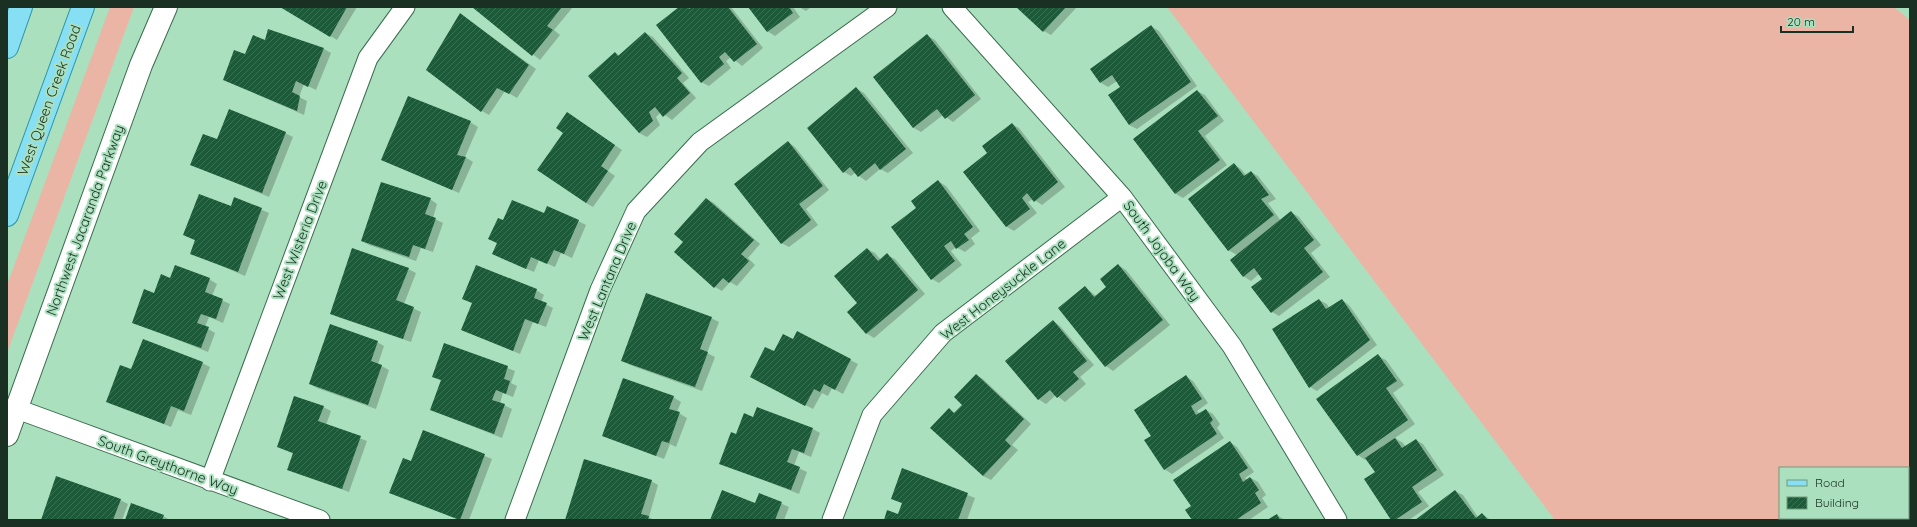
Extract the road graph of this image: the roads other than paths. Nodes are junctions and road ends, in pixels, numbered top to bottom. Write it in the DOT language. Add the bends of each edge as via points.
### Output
graph roads {
  1 [pos="21,7"];
  2 [pos="83,7"];
  3 [pos="166,7"];
  4 [pos="405,7"];
  5 [pos="887,7"];
  6 [pos="952,7"];
  7 [pos="7,47"];
  8 [pos="1122,197"];
  9 [pos="7,215"];
  10 [pos="17,409"];
  11 [pos="7,435"];
  12 [pos="210,481"];
  13 [pos="320,520"];
  14 [pos="515,520"];
  15 [pos="832,520"];
  16 [pos="1337,520"];
  1 -- 7 [label="main road"];
  2 -- 9 [label="main road, West Queen Creek Road"];
  3 -- 10 [label="street, Northwest Jacaranda Parkway" via="141,65"];
  4 -- 12 [label="street, West Wisteria Drive" via="368,58"];
  5 -- 14 [label="street, West Lantana Drive" via="700,142 636,211 600,290"];
  6 -- 8 [label="street, South Jojoba Way"];
  8 -- 15 [label="street, West Honeysuckle Lane" via="943,333 872,415"];
  8 -- 16 [label="street, South Jojoba Way" via="1232,346"];
  10 -- 11 [label="street, Northwest Jacaranda Parkway"];
  10 -- 12 [label="street, South Greythorne Way"];
  12 -- 13 [label="street, South Greythorne Way"];
}
